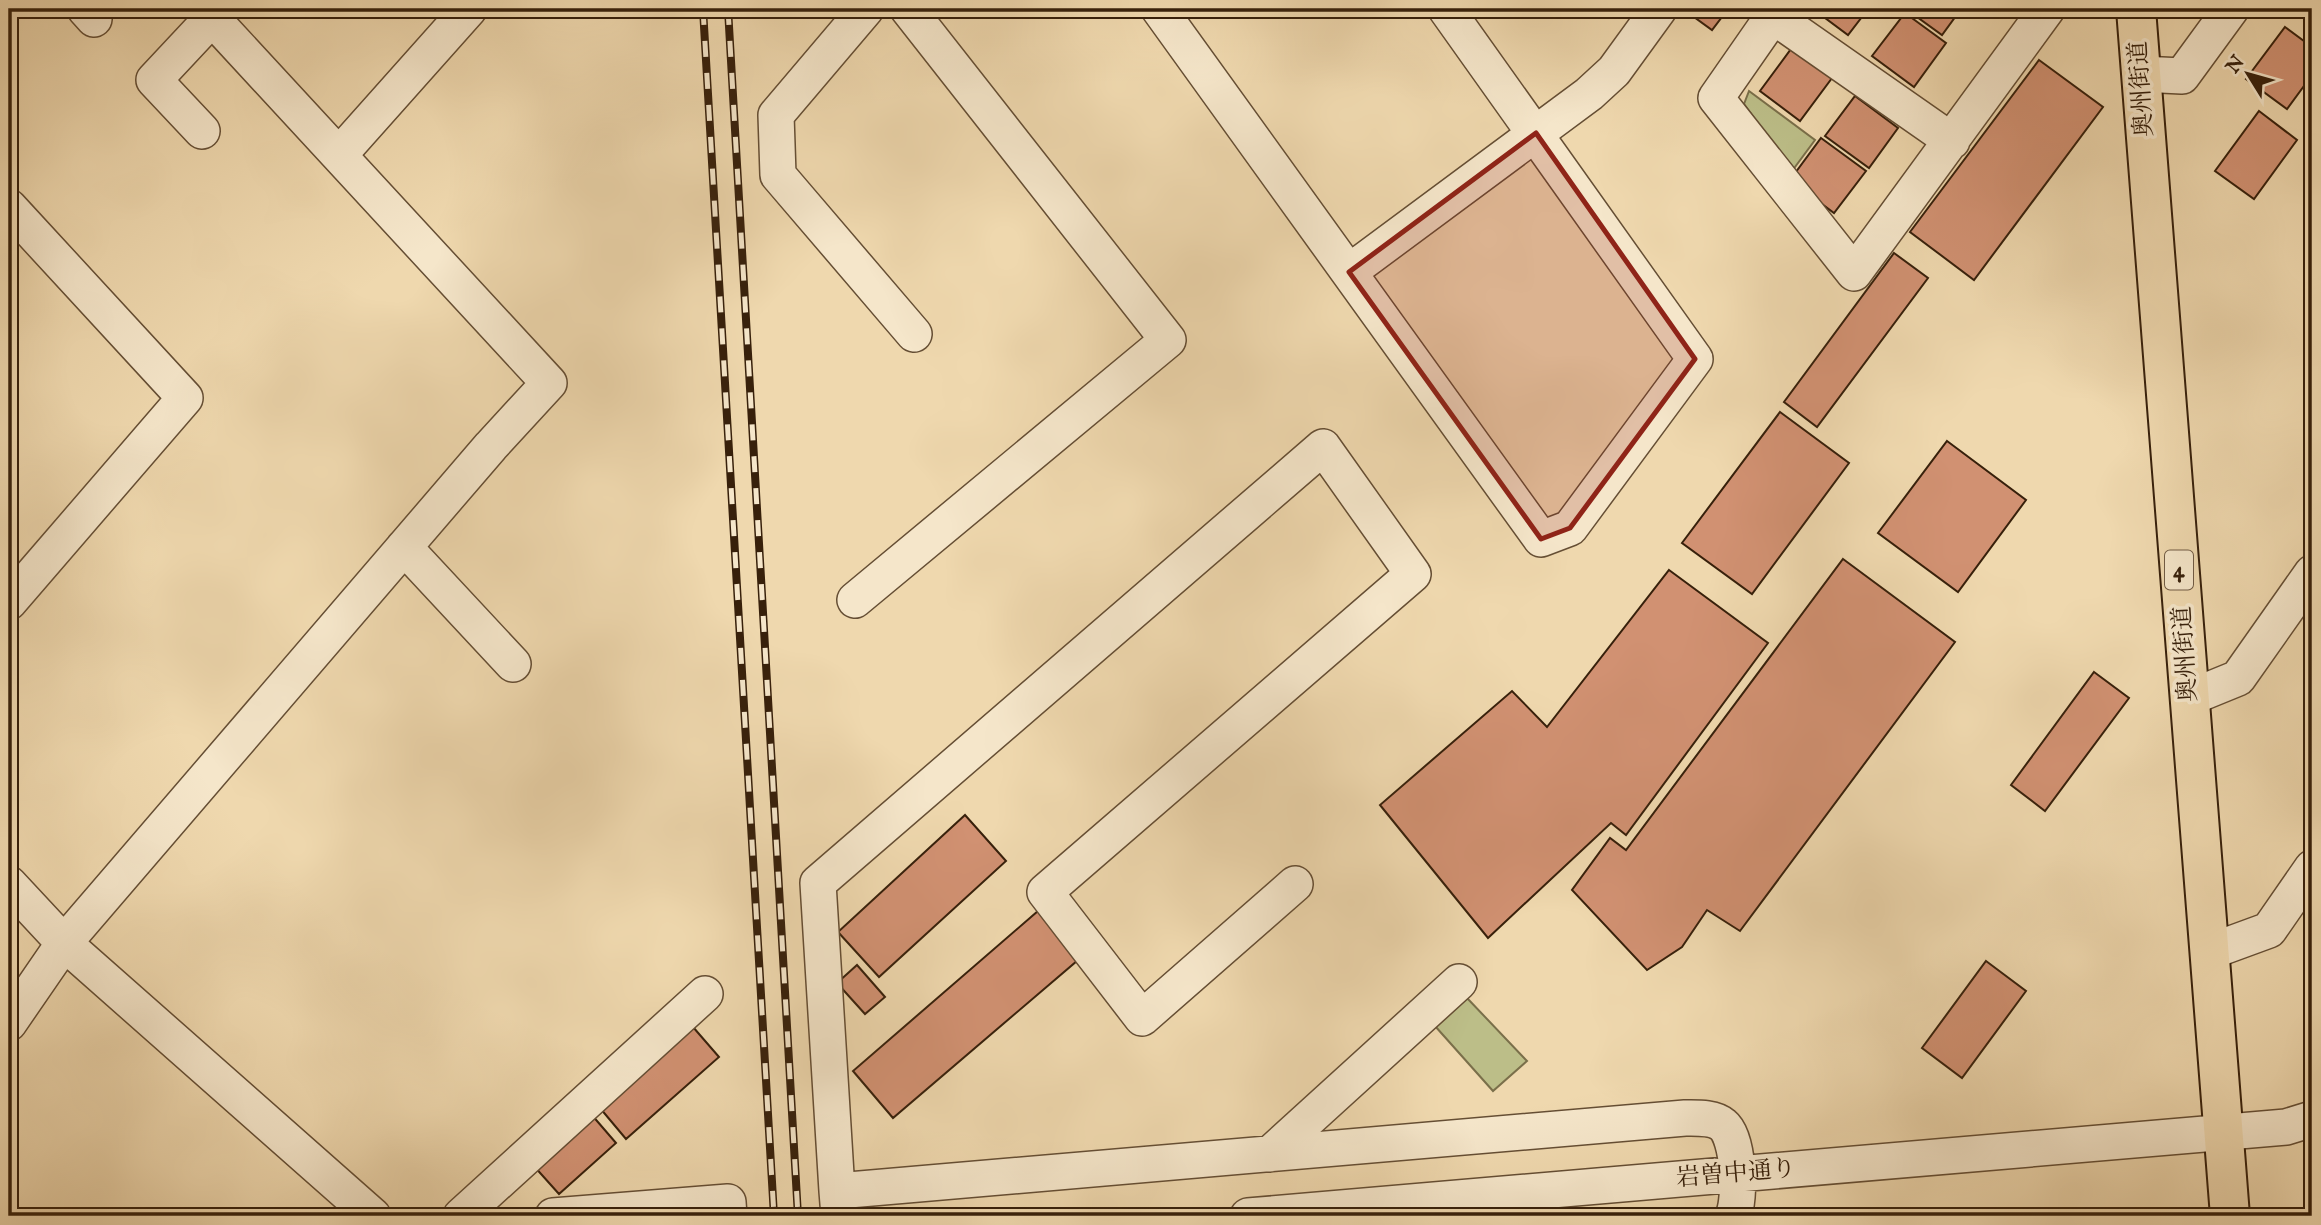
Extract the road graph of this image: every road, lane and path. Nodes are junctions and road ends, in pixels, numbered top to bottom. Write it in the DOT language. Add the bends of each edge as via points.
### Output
graph roads {
  1 [pos="469,9"];
  2 [pos="866,9"];
  3 [pos="908,9"];
  4 [pos="1159,9"];
  5 [pos="1446,9"];
  6 [pos="1659,9"];
  7 [pos="2047,9"];
  8 [pos="2136,9"];
  9 [pos="2231,9"];
  10 [pos="211,13"];
  11 [pos="2141,74"];
  12 [pos="202,131"];
  13 [pos="1536,133"];
  14 [pos="1952,141"];
  15 [pos="339,155"];
  16 [pos="9,206"];
  17 [pos="1349,272"];
  18 [pos="914,334"];
  19 [pos="404,547"];
  20 [pos="2312,573"];
  21 [pos="855,600"];
  22 [pos="9,602"];
  23 [pos="513,664"];
  24 [pos="2189,698"];
  25 [pos="2312,868"];
  26 [pos="9,884"];
  27 [pos="1295,884"];
  28 [pos="64,943"];
  29 [pos="2209,951"];
  30 [pos="1459,982"];
  31 [pos="705,994"];
  32 [pos="9,1023"];
  33 [pos="2312,1119"];
  34 [pos="2223,1131"];
  35 [pos="1270,1154"];
  36 [pos="1736,1174"];
  37 [pos="838,1204"];
  38 [pos="373,1216"];
  39 [pos="461,1216"];
  40 [pos="553,1216"];
  41 [pos="729,1216"];
  42 [pos="1248,1216"];
  43 [pos="1733,1216"];
  44 [pos="2230,1216"];
  1 -- 15 [label="street"];
  2 -- 18 [label="street" via="776,115 778,175"];
  3 -- 21 [label="street" via="1168,340"];
  4 -- 17 [label="street"];
  5 -- 13 [label="street"];
  6 -- 13 [label="street" via="1614,71"];
  7 -- 14 [label="street"];
  8 -- 11 [label="highway, 奥州街道 / 4"];
  9 -- 11 [label="street" via="2182,76"];
  10 -- 12 [label="street" via="154,80"];
  10 -- 15 [label="street"];
  11 -- 24 [label="highway, 奥州街道 / 4"];
  13 -- 17 [label="street"];
  13 -- 17 [label="street" via="1695,359 1570,528 1541,539"];
  14 -- 14 [label="street" via="1854,273 1716,98 1773,16"];
  15 -- 19 [label="street" via="549,383"];
  16 -- 22 [label="street" via="185,398"];
  19 -- 23 [label="street"];
  19 -- 28 [label="street"];
  20 -- 24 [label="street" via="2238,678"];
  24 -- 29 [label="highway, 奥州街道 / 4"];
  25 -- 29 [label="street" via="2269,930"];
  26 -- 28 [label="street"];
  27 -- 37 [label="street" via="1142,1018 1045,892 1413,574 1324,447 818,883"];
  28 -- 32 [label="street"];
  28 -- 38 [label="street"];
  29 -- 34 [label="highway, 奥州街道 / 4"];
  30 -- 35 [label="street"];
  31 -- 39 [label="street"];
  33 -- 34 [label="street, 岩曽中通り" via="2286,1127"];
  34 -- 36 [label="street, 岩曽中通り"];
  34 -- 44 [label="highway, 奥州街道 / 4"];
  35 -- 36 [label="street" via="1707,1118 1729,1131"];
  35 -- 37 [label="street"];
  36 -- 42 [label="street, 岩曽中通り"];
  36 -- 43 [label="street"];
  40 -- 41 [label="street" via="728,1202"];
}
